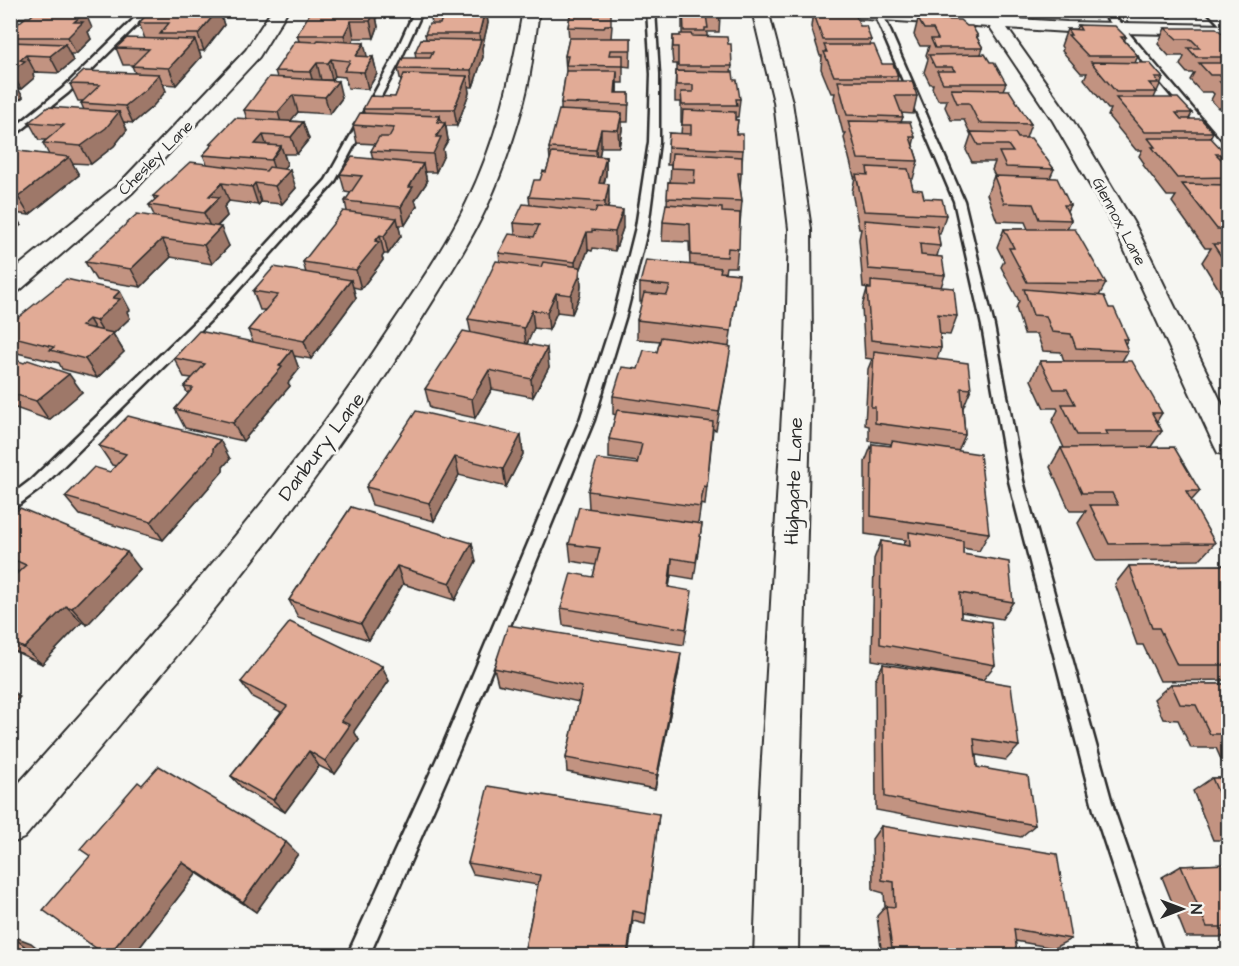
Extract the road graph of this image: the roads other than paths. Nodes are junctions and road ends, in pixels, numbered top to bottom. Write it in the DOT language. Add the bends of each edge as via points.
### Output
graph roads {
  1 [pos="136,10"];
  2 [pos="148,10"];
  3 [pos="280,10"];
  4 [pos="419,10"];
  5 [pos="531,10"];
  6 [pos="651,10"];
  7 [pos="760,10"];
  8 [pos="804,10"];
  9 [pos="1104,10"];
  10 [pos="1215,10"];
  11 [pos="10,12"];
  12 [pos="878,13"];
  13 [pos="991,16"];
  14 [pos="1228,23"];
  15 [pos="1121,29"];
  16 [pos="1228,30"];
  17 [pos="10,136"];
  18 [pos="1228,156"];
  19 [pos="10,286"];
  20 [pos="1228,445"];
  21 [pos="10,505"];
  22 [pos="10,824"];
  23 [pos="358,956"];
  24 [pos="776,956"];
  25 [pos="1153,956"];
  1 -- 11 [label="street"];
  2 -- 17 [label="lane" via="65,91"];
  3 -- 19 [label="street, Chesley Lane" via="253,53 126,188"];
  4 -- 21 [label="lane" via="395,63 330,181 212,312"];
  5 -- 22 [label="street, Danbury Lane" via="512,111 478,202 353,406 134,681"];
  6 -- 23 [label="lane" via="654,142 642,227 620,315 587,420 451,748"];
  7 -- 24 [label="street, Highgate Lane" via="783,102 800,229"];
  8 -- 12 [label="street"];
  9 -- 15 [label="lane"];
  10 -- 14 [label="main road"];
  12 -- 13 [label="street"];
  12 -- 25 [label="lane" via="959,201 988,326 1016,481 1104,810"];
  13 -- 15 [label="street"];
  13 -- 20 [label="street, Glennox Lane" via="1063,121 1125,226"];
  15 -- 16 [label="street"];
  15 -- 18 [label="lane"];
}
